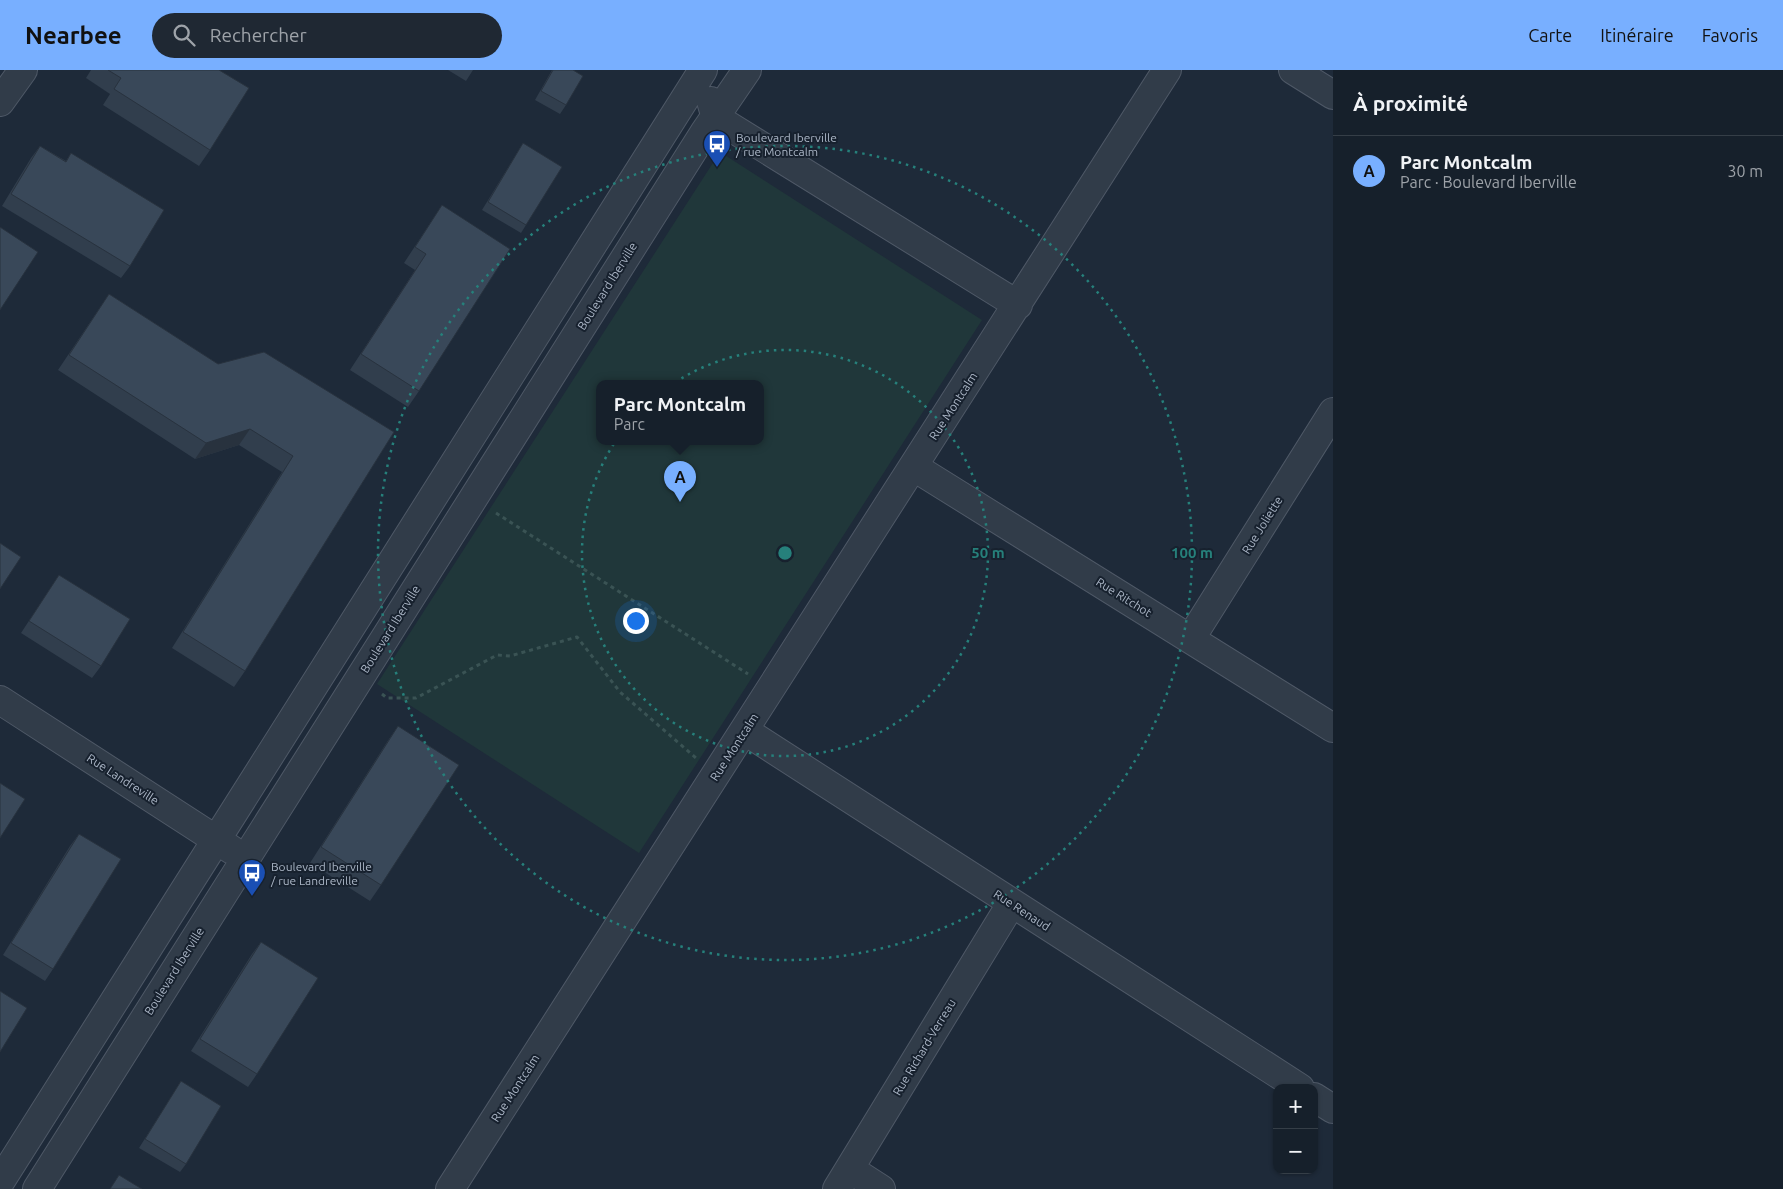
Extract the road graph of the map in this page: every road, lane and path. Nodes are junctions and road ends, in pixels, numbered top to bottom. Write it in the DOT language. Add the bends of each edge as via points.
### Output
graph roads {
  1 [pos="23,70"];
  2 [pos="703,70"];
  3 [pos="747,70"];
  4 [pos="1167,70"];
  5 [pos="1293,70"];
  6 [pos="1333,95"];
  7 [pos="0,102"];
  8 [pos="716,118"];
  9 [pos="1018,305"];
  10 [pos="1333,412"];
  11 [pos="914,467"];
  12 [pos="473,498"];
  13 [pos="1191,638"];
  14 [pos="359,678"];
  15 [pos="772,689"];
  16 [pos="0,700"];
  17 [pos="1333,728"];
  18 [pos="745,731"];
  19 [pos="716,775"];
  20 [pos="218,840"];
  21 [pos="245,859"];
  22 [pos="1011,904"];
  23 [pos="1294,1084"];
  24 [pos="1318,1100"];
  25 [pos="1333,1109"];
  26 [pos="843,1179"];
  27 [pos="0,1182"];
  28 [pos="37,1189"];
  29 [pos="450,1189"];
  30 [pos="881,1189"];
  1 -- 7 [label="street"];
  2 -- 8 [label="street"];
  2 -- 20 [label="street"];
  3 -- 8 [label="street, Boulevard Iberville"];
  4 -- 9 [label="street, Rue Montcalm"];
  5 -- 6 [label="street"];
  8 -- 9 [label="street"];
  8 -- 12 [label="street, Boulevard Iberville"];
  9 -- 11 [label="street, Rue Montcalm"];
  10 -- 13 [label="street, Rue Joliette"];
  11 -- 13 [label="street, Rue Ritchot"];
  11 -- 15 [label="street, Rue Montcalm"];
  12 -- 14 [label="street, Boulevard Iberville"];
  12 -- 15 [label="path"];
  13 -- 17 [label="street, Rue Ritchot"];
  14 -- 19 [label="path" via="387,698 416,698 496,655 510,656 577,637 620,692"];
  14 -- 21 [label="street, Boulevard Iberville"];
  15 -- 18 [label="street, Rue Montcalm"];
  16 -- 20 [label="street, Rue Landreville"];
  18 -- 19 [label="street, Rue Montcalm"];
  18 -- 22 [label="street, Rue Renaud"];
  19 -- 29 [label="street, Rue Montcalm"];
  20 -- 21 [label="street, Rue Landreville"];
  20 -- 27 [label="street"];
  21 -- 28 [label="street, Boulevard Iberville"];
  22 -- 23 [label="street, Rue Renaud"];
  22 -- 26 [label="street, Rue Richard-Verreau"];
  24 -- 25 [label="street"];
  26 -- 30 [label="street"];
}
